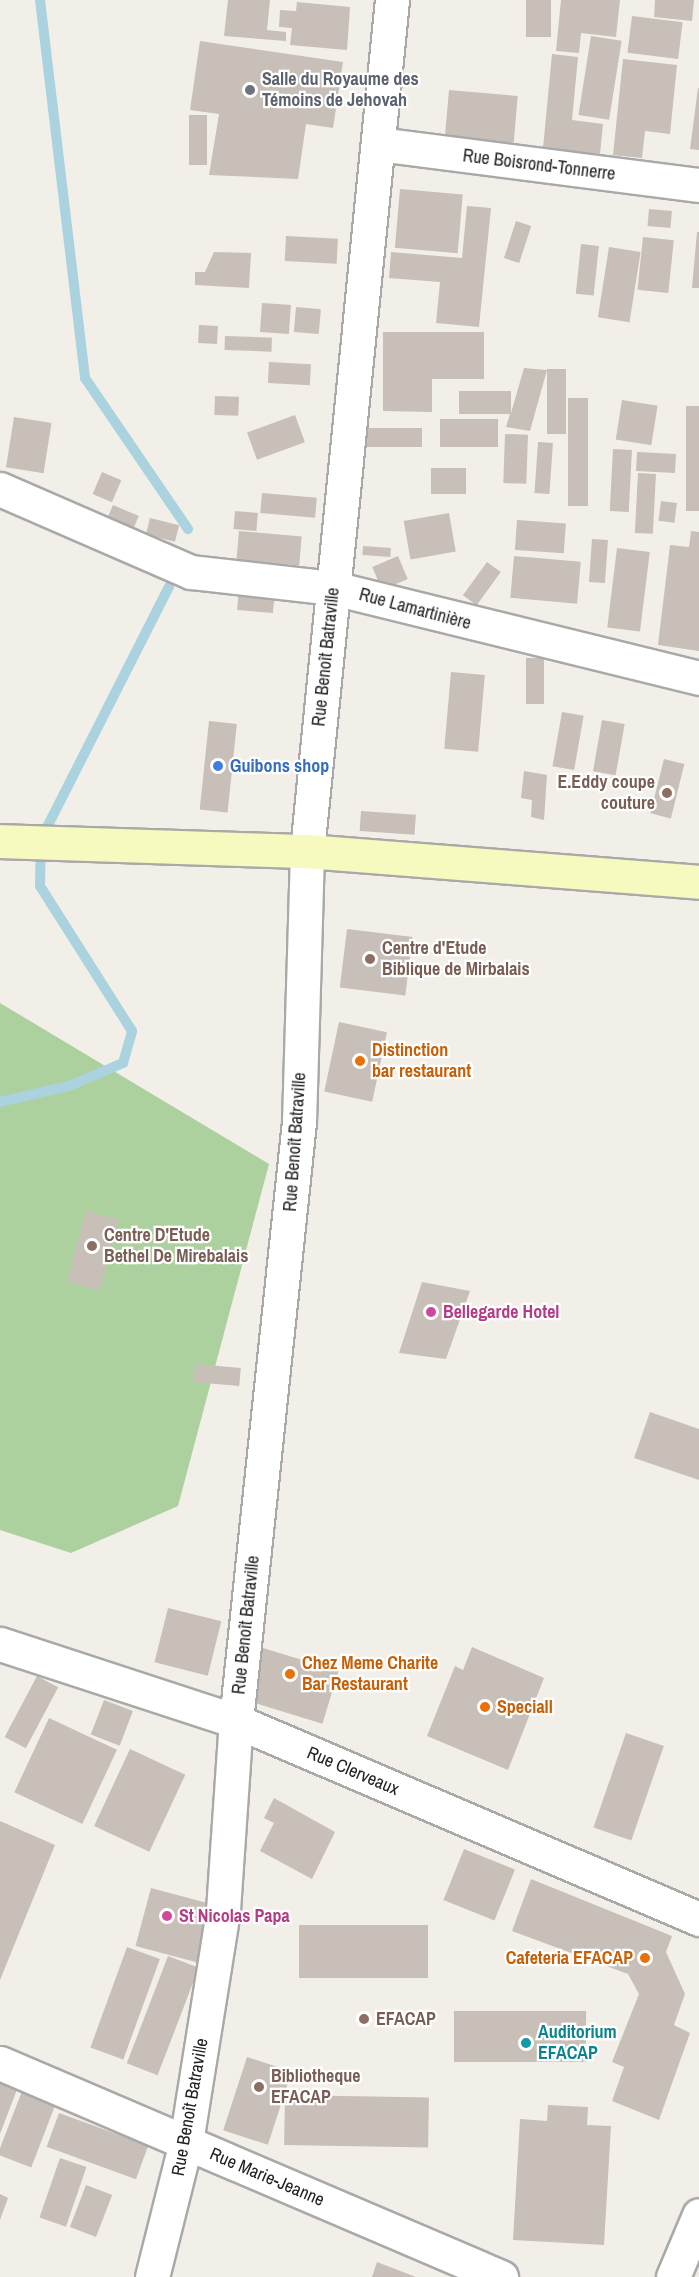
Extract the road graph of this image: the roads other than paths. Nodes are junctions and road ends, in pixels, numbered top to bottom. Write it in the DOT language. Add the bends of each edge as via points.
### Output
graph roads {
  1 [pos="392,0"];
  2 [pos="378,144"];
  3 [pos="699,185"];
  4 [pos="0,489"];
  5 [pos="333,588"];
  6 [pos="699,678"];
  7 [pos="5,842"];
  8 [pos="307,851"];
  9 [pos="699,882"];
  10 [pos="0,1644"];
  11 [pos="236,1721"];
  12 [pos="699,1919"];
  13 [pos="0,2063"];
  14 [pos="186,2142"];
  15 [pos="699,2215"];
  16 [pos="152,2277"];
  17 [pos="501,2277"];
  18 [pos="673,2277"];
  1 -- 2 [label="street, Rue Benoît Batraville"];
  2 -- 3 [label="street, Rue Boisrond-Tonnerre"];
  2 -- 5 [label="street, Rue Benoît Batraville"];
  4 -- 5 [label="street, Rue Lamartinière" via="190,572"];
  5 -- 6 [label="street, Rue Lamartinière"];
  5 -- 8 [label="street, Rue Benoît Batraville"];
  7 -- 8 [label="main road"];
  8 -- 9 [label="main road"];
  8 -- 11 [label="street, Rue Benoît Batraville" via="299,1122"];
  10 -- 11 [label="street, Rue Clerveaux"];
  11 -- 12 [label="street, Rue Clerveaux"];
  11 -- 14 [label="street, Rue Benoît Batraville" via="223,1910"];
  13 -- 14 [label="street, Rue Marie-Jeanne"];
  14 -- 16 [label="street, Rue Benoît Batraville"];
  14 -- 17 [label="street, Rue Marie-Jeanne"];
  15 -- 18 [label="street"];
}
